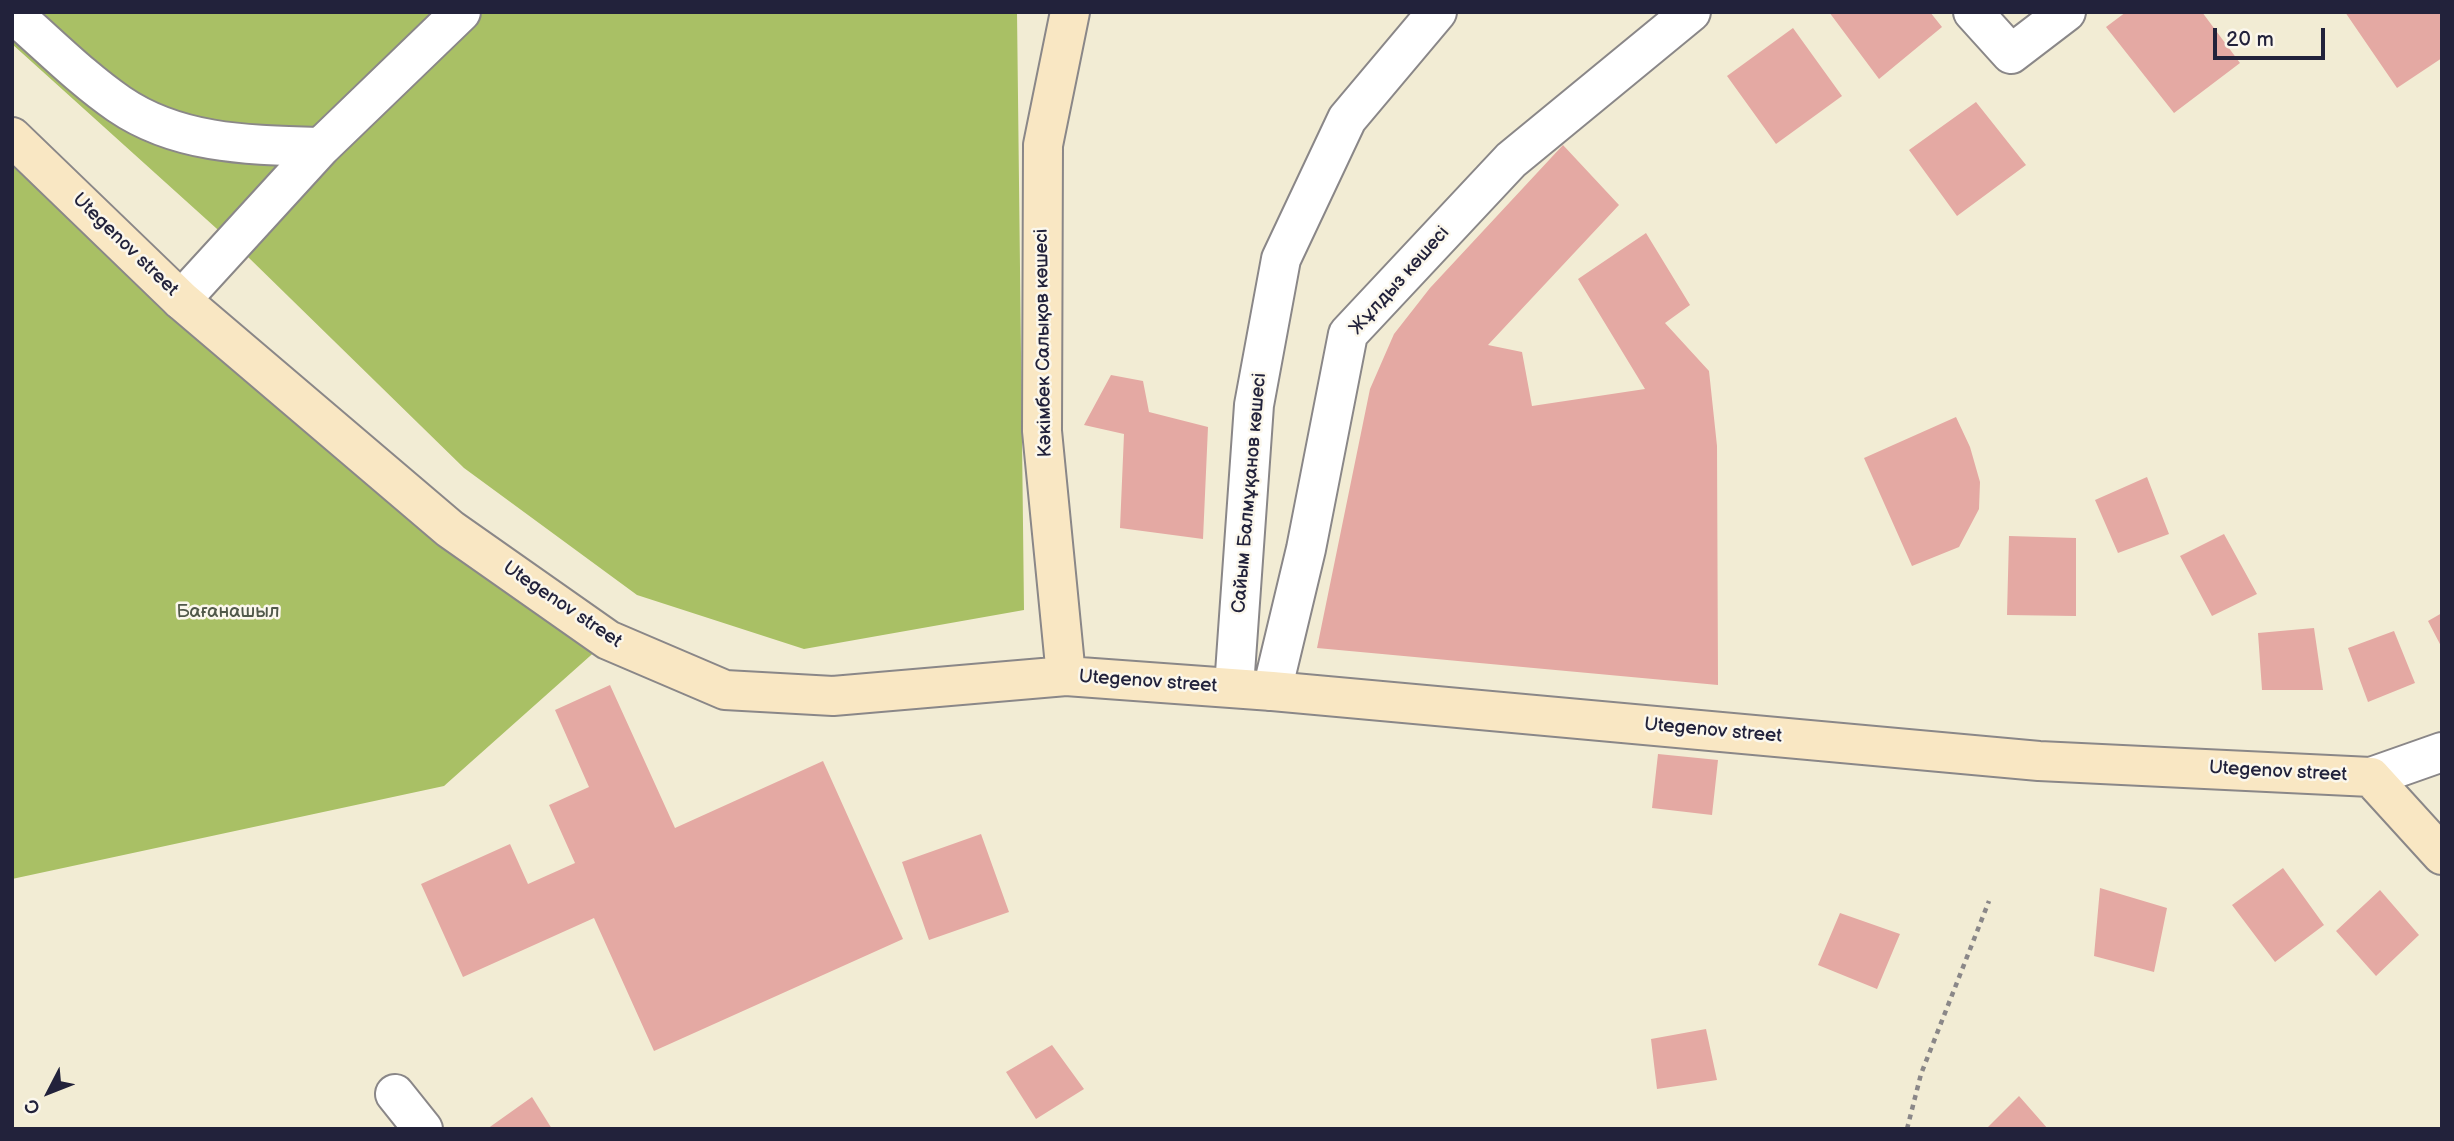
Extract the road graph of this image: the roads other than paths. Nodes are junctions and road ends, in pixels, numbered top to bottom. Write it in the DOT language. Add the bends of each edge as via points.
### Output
graph roads {
  1 [pos="461,12"];
  2 [pos="1070,12"];
  3 [pos="1437,12"];
  4 [pos="1691,12"];
  5 [pos="1973,12"];
  6 [pos="2066,12"];
  7 [pos="12,13"];
  8 [pos="12,136"];
  9 [pos="321,147"];
  10 [pos="181,300"];
  11 [pos="1066,676"];
  12 [pos="1234,688"];
  13 [pos="1272,691"];
  14 [pos="2442,752"];
  15 [pos="2371,776"];
  16 [pos="2442,855"];
  17 [pos="395,1094"];
  18 [pos="423,1129"];
  1 -- 9 [label="street"];
  2 -- 11 [label="street, Кәкімбек Салықов көшесі" via="1043,145 1042,431"];
  3 -- 12 [label="street, Сайым Балмұқанов көшесі" via="1347,119 1280,259 1254,405"];
  4 -- 13 [label="street, Жұлдыз көшесі" via="1511,160 1348,334 1306,549"];
  5 -- 6 [label="street" via="2011,54"];
  7 -- 9 [label="street" via="119,104 156,123 195,137 243,145"];
  8 -- 10 [label="street, Utegenov street"];
  9 -- 10 [label="street"];
  10 -- 11 [label="street, Utegenov street" via="450,529 608,640 725,690 832,696"];
  11 -- 12 [label="street, Utegenov street"];
  12 -- 13 [label="street, Utegenov street"];
  13 -- 15 [label="street, Utegenov street" via="2039,761"];
  14 -- 15 [label="street"];
  15 -- 16 [label="street, Utegenov street"];
  17 -- 18 [label="street"];
}
